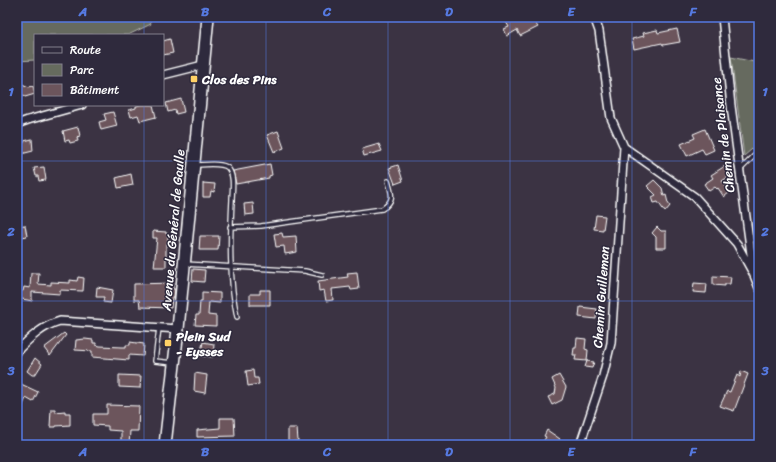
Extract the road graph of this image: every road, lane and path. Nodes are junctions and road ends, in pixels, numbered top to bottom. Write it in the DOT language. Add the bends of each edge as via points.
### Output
graph roads {
  1 [pos="208,17"];
  2 [pos="594,17"];
  3 [pos="722,17"];
  4 [pos="203,66"];
  5 [pos="164,75"];
  6 [pos="78,106"];
  7 [pos="17,124"];
  8 [pos="624,147"];
  9 [pos="759,151"];
  10 [pos="194,165"];
  11 [pos="739,171"];
  12 [pos="388,181"];
  13 [pos="230,228"];
  14 [pos="184,264"];
  15 [pos="231,266"];
  16 [pos="753,273"];
  17 [pos="322,275"];
  18 [pos="759,288"];
  19 [pos="237,317"];
  20 [pos="159,328"];
  21 [pos="178,329"];
  22 [pos="17,351"];
  23 [pos="174,363"];
  24 [pos="166,445"];
  25 [pos="580,445"];
  1 -- 4 [label="main road, Avenue du Général de Gaulle"];
  2 -- 8 [label="street" via="599,31 611,118"];
  3 -- 11 [label="street, Chemin de Plaisance"];
  4 -- 5 [label="street"];
  4 -- 10 [label="main road, Avenue du Général de Gaulle"];
  6 -- 7 [label="street"];
  8 -- 16 [label="street" via="695,198 737,244"];
  8 -- 25 [label="street, Chemin Guilleman" via="611,343"];
  9 -- 11 [label="lane"];
  10 -- 13 [label="lane" via="223,165 228,168 233,183"];
  10 -- 14 [label="main road, Avenue du Général de Gaulle"];
  11 -- 16 [label="street, Chemin de Plaisance"];
  12 -- 13 [label="lane" via="392,193 391,200 382,210"];
  13 -- 15 [label="lane"];
  14 -- 15 [label="lane"];
  14 -- 21 [label="main road, Avenue du Général de Gaulle"];
  15 -- 17 [label="lane" via="305,271"];
  15 -- 19 [label="lane"];
  16 -- 18 [label="street"];
  20 -- 21 [label="street"];
  20 -- 22 [label="street" via="60,321 33,335"];
  20 -- 23 [label="lane" via="155,361"];
  21 -- 23 [label="main road, Avenue du Général de Gaulle"];
  23 -- 24 [label="main road, Avenue du Général de Gaulle"];
}
